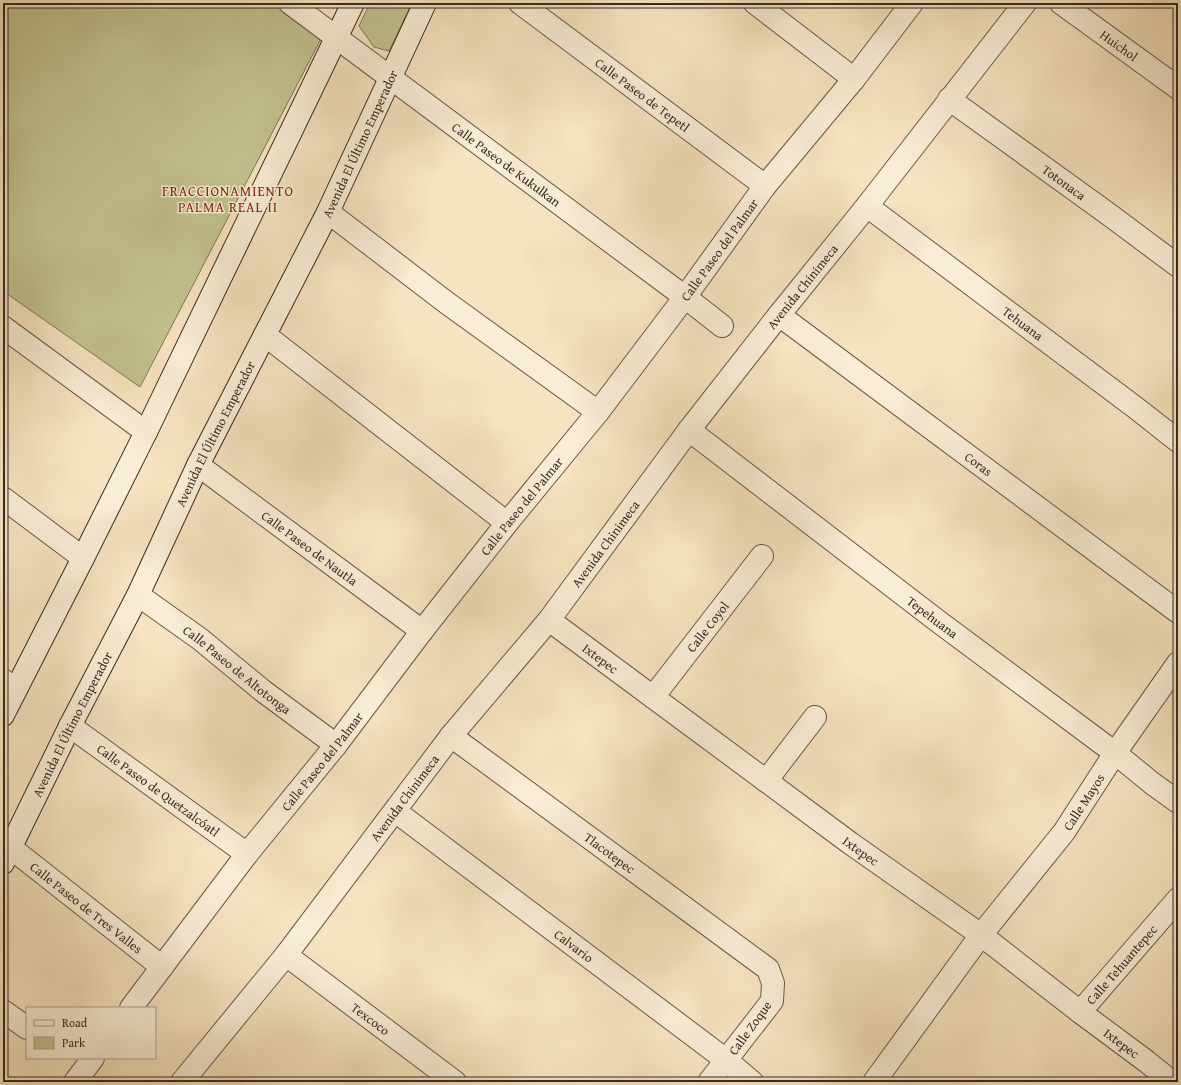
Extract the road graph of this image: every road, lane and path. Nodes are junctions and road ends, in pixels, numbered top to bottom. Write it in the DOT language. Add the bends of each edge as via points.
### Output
graph roads {
  1 [pos="290,3"];
  2 [pos="353,3"];
  3 [pos="425,3"];
  4 [pos="520,3"];
  5 [pos="755,3"];
  6 [pos="912,3"];
  7 [pos="1025,3"];
  8 [pos="1061,3"];
  9 [pos="336,37"];
  10 [pos="390,78"];
  11 [pos="854,79"];
  12 [pos="1178,88"];
  13 [pos="949,99"];
  14 [pos="765,186"];
  15 [pos="867,206"];
  16 [pos="328,212"];
  17 [pos="1178,266"];
  18 [pos="685,297"];
  19 [pos="779,315"];
  20 [pos="722,326"];
  21 [pos="3,327"];
  22 [pos="265,335"];
  23 [pos="598,412"];
  24 [pos="689,430"];
  25 [pos="146,432"];
  26 [pos="1178,441"];
  27 [pos="198,465"];
  28 [pos="3,498"];
  29 [pos="507,523"];
  30 [pos="762,556"];
  31 [pos="83,558"];
  32 [pos="138,595"];
  33 [pos="1178,612"];
  34 [pos="549,620"];
  35 [pos="422,631"];
  36 [pos="1178,663"];
  37 [pos="9,685"];
  38 [pos="653,697"];
  39 [pos="3,715"];
  40 [pos="815,717"];
  41 [pos="70,726"];
  42 [pos="450,736"];
  43 [pos="336,745"];
  44 [pos="1115,753"];
  45 [pos="766,781"];
  46 [pos="1178,802"];
  47 [pos="395,811"];
  48 [pos="247,854"];
  49 [pos="7,856"];
  50 [pos="1178,899"];
  51 [pos="1178,904"];
  52 [pos="981,935"];
  53 [pos="286,955"];
  54 [pos="162,967"];
  55 [pos="768,969"];
  56 [pos="132,1007"];
  57 [pos="3,1011"];
  58 [pos="1080,1012"];
  59 [pos="26,1027"];
  60 [pos="726,1060"];
  61 [pos="182,1082"];
  62 [pos="455,1082"];
  63 [pos="709,1082"];
  64 [pos="752,1082"];
  65 [pos="874,1082"];
  66 [pos="1172,1082"];
  1 -- 9 [label="street, Calle Paseo de Kukulkan"];
  2 -- 9 [label="street"];
  3 -- 10 [label="street, Avenida El Último Emperador"];
  4 -- 14 [label="street, Calle Paseo de Tepetl"];
  5 -- 11 [label="street"];
  6 -- 11 [label="street, Calle Paseo del Palmar"];
  7 -- 13 [label="street, Avenida Chinimeca"];
  8 -- 12 [label="street, Huichol"];
  9 -- 10 [label="street, Calle Paseo de Kukulkan"];
  9 -- 25 [label="street"];
  10 -- 16 [label="street, Avenida El Último Emperador"];
  10 -- 18 [label="street, Calle Paseo de Kukulkan"];
  11 -- 14 [label="street, Calle Paseo del Palmar"];
  13 -- 15 [label="street, Avenida Chinimeca"];
  13 -- 17 [label="street, Totonaca"];
  14 -- 18 [label="street, Calle Paseo del Palmar"];
  15 -- 19 [label="street, Avenida Chinimeca"];
  15 -- 26 [label="street, Tehuana"];
  16 -- 22 [label="street, Avenida El Último Emperador"];
  16 -- 23 [label="street" via="447,303"];
  18 -- 20 [label="street, Calle Paseo de Kukulkan"];
  18 -- 23 [label="street, Calle Paseo del Palmar"];
  19 -- 24 [label="street, Avenida Chinimeca"];
  19 -- 33 [label="street, Coras"];
  21 -- 25 [label="street"];
  22 -- 27 [label="street, Avenida El Último Emperador"];
  22 -- 29 [label="street"];
  23 -- 29 [label="street, Calle Paseo del Palmar"];
  24 -- 34 [label="street, Avenida Chinimeca"];
  24 -- 44 [label="street, Tepehuana" via="938,622"];
  25 -- 31 [label="street"];
  27 -- 32 [label="street, Avenida El Último Emperador"];
  27 -- 35 [label="street, Calle Paseo de Nautla"];
  28 -- 31 [label="street"];
  29 -- 35 [label="street, Calle Paseo del Palmar"];
  30 -- 38 [label="street, Calle Coyol"];
  31 -- 37 [label="street"];
  32 -- 41 [label="street, Avenida El Último Emperador"];
  32 -- 43 [label="street, Calle Paseo de Altotonga" via="200,638 264,691"];
  34 -- 38 [label="street, Ixtepec"];
  34 -- 42 [label="street, Avenida Chinimeca"];
  35 -- 43 [label="street, Calle Paseo del Palmar"];
  36 -- 44 [label="street, Calle Mayos"];
  37 -- 39 [label="street"];
  38 -- 45 [label="street, Ixtepec"];
  40 -- 45 [label="street"];
  41 -- 48 [label="street, Calle Paseo de Quetzalcóatl"];
  41 -- 49 [label="street, Avenida El Último Emperador"];
  42 -- 47 [label="street, Avenida Chinimeca"];
  42 -- 55 [label="street, Tlacotepec"];
  43 -- 48 [label="street, Calle Paseo del Palmar"];
  44 -- 46 [label="street, Tepehuana"];
  44 -- 52 [label="street, Calle Mayos" via="1064,832"];
  45 -- 52 [label="street, Ixtepec"];
  47 -- 53 [label="street, Avenida Chinimeca"];
  47 -- 60 [label="street, Calvario"];
  48 -- 54 [label="street, Calle Paseo del Palmar"];
  49 -- 54 [label="street, Calle Paseo de Tres Valles"];
  50 -- 51 [label="street"];
  50 -- 58 [label="street, Calle Tehuantepec"];
  52 -- 58 [label="street, Ixtepec"];
  52 -- 65 [label="street, Calle Mayos"];
  53 -- 61 [label="street, Avenida Chinimeca"];
  53 -- 62 [label="street, Texcoco"];
  54 -- 56 [label="street, Calle Paseo del Palmar"];
  55 -- 60 [label="street, Calle Zoque" via="773,984 772,1001"];
  57 -- 59 [label="street"];
  58 -- 66 [label="street, Ixtepec"];
  60 -- 63 [label="street, Calle Zoque"];
  60 -- 64 [label="street, Calvario"];
}
